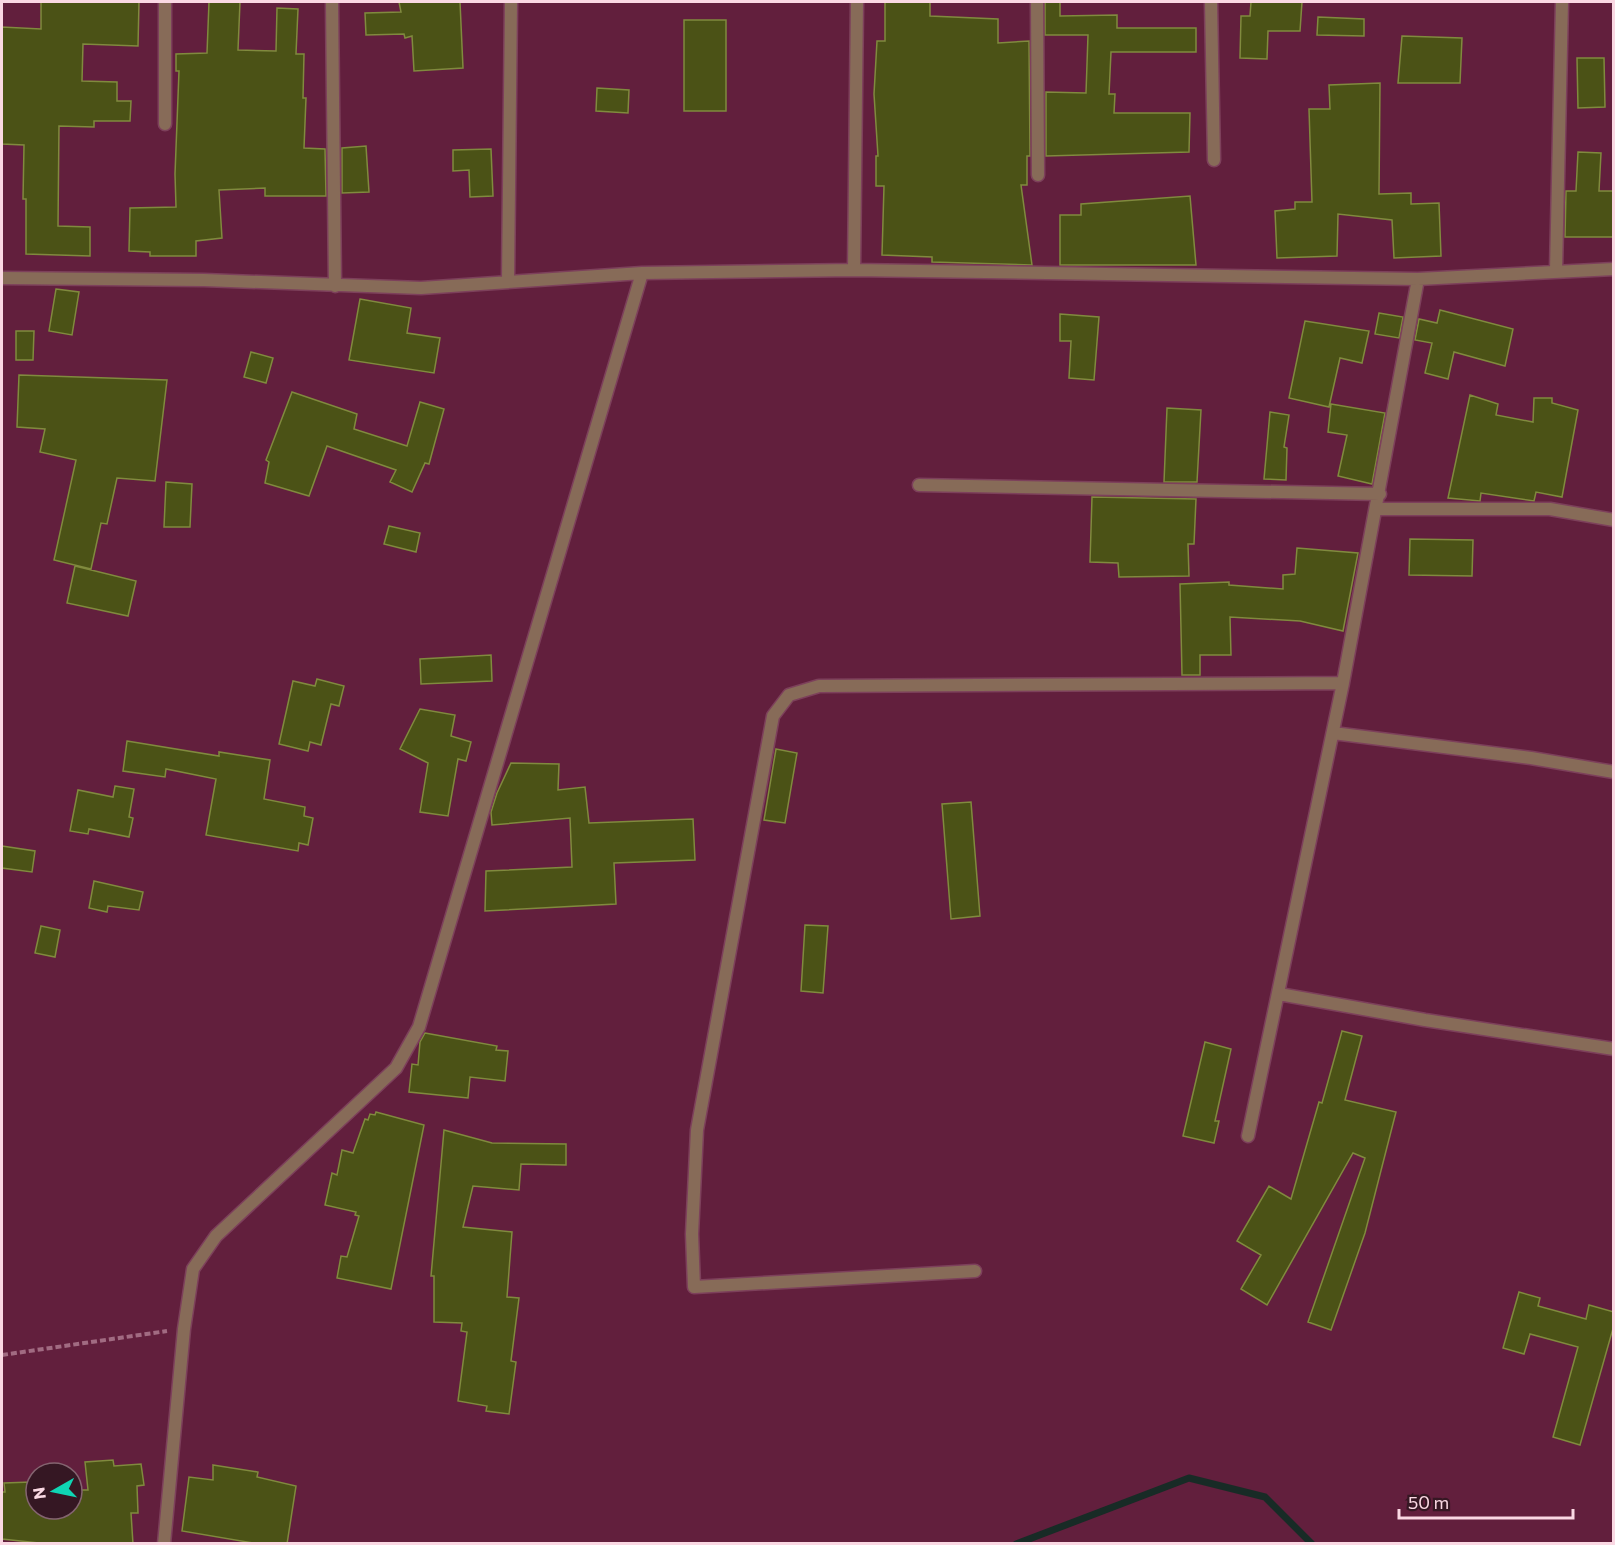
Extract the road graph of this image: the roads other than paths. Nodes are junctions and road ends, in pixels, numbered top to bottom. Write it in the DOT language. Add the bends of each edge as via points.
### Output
graph roads {
  1 [pos="165,2"];
  2 [pos="332,2"];
  3 [pos="511,2"];
  4 [pos="857,2"];
  5 [pos="1037,2"];
  6 [pos="1211,2"];
  7 [pos="1562,2"];
  8 [pos="165,124"];
  9 [pos="1214,160"];
  10 [pos="1038,175"];
  11 [pos="1614,269"];
  12 [pos="854,270"];
  13 [pos="1556,270"];
  14 [pos="642,273"];
  15 [pos="2,278"];
  16 [pos="1418,279"];
  17 [pos="508,281"];
  18 [pos="335,286"];
  19 [pos="919,485"];
  20 [pos="1380,494"];
  21 [pos="1376,509"];
  22 [pos="1614,520"];
  23 [pos="1343,683"];
  24 [pos="1333,733"];
  25 [pos="1614,772"];
  26 [pos="1279,994"];
  27 [pos="1614,1049"];
  28 [pos="1248,1136"];
  29 [pos="975,1271"];
  30 [pos="164,1544"];
  1 -- 8 [label="street"];
  2 -- 18 [label="street"];
  3 -- 17 [label="street"];
  4 -- 12 [label="street"];
  5 -- 10 [label="street"];
  6 -- 9 [label="street"];
  7 -- 13 [label="street"];
  11 -- 13 [label="street"];
  12 -- 14 [label="street"];
  12 -- 16 [label="street"];
  13 -- 16 [label="street"];
  14 -- 17 [label="street"];
  14 -- 30 [label="street" via="419,1027 396,1068 216,1236 193,1269"];
  15 -- 18 [label="street"];
  16 -- 20 [label="street"];
  17 -- 18 [label="street" via="421,288"];
  19 -- 20 [label="street"];
  20 -- 21 [label="street"];
  21 -- 22 [label="street" via="1550,509"];
  21 -- 23 [label="street"];
  23 -- 24 [label="street"];
  23 -- 29 [label="street" via="819,686 789,695 773,716 697,1130 694,1287"];
  24 -- 25 [label="street"];
  24 -- 26 [label="street"];
  26 -- 27 [label="street"];
  26 -- 28 [label="street"];
}
